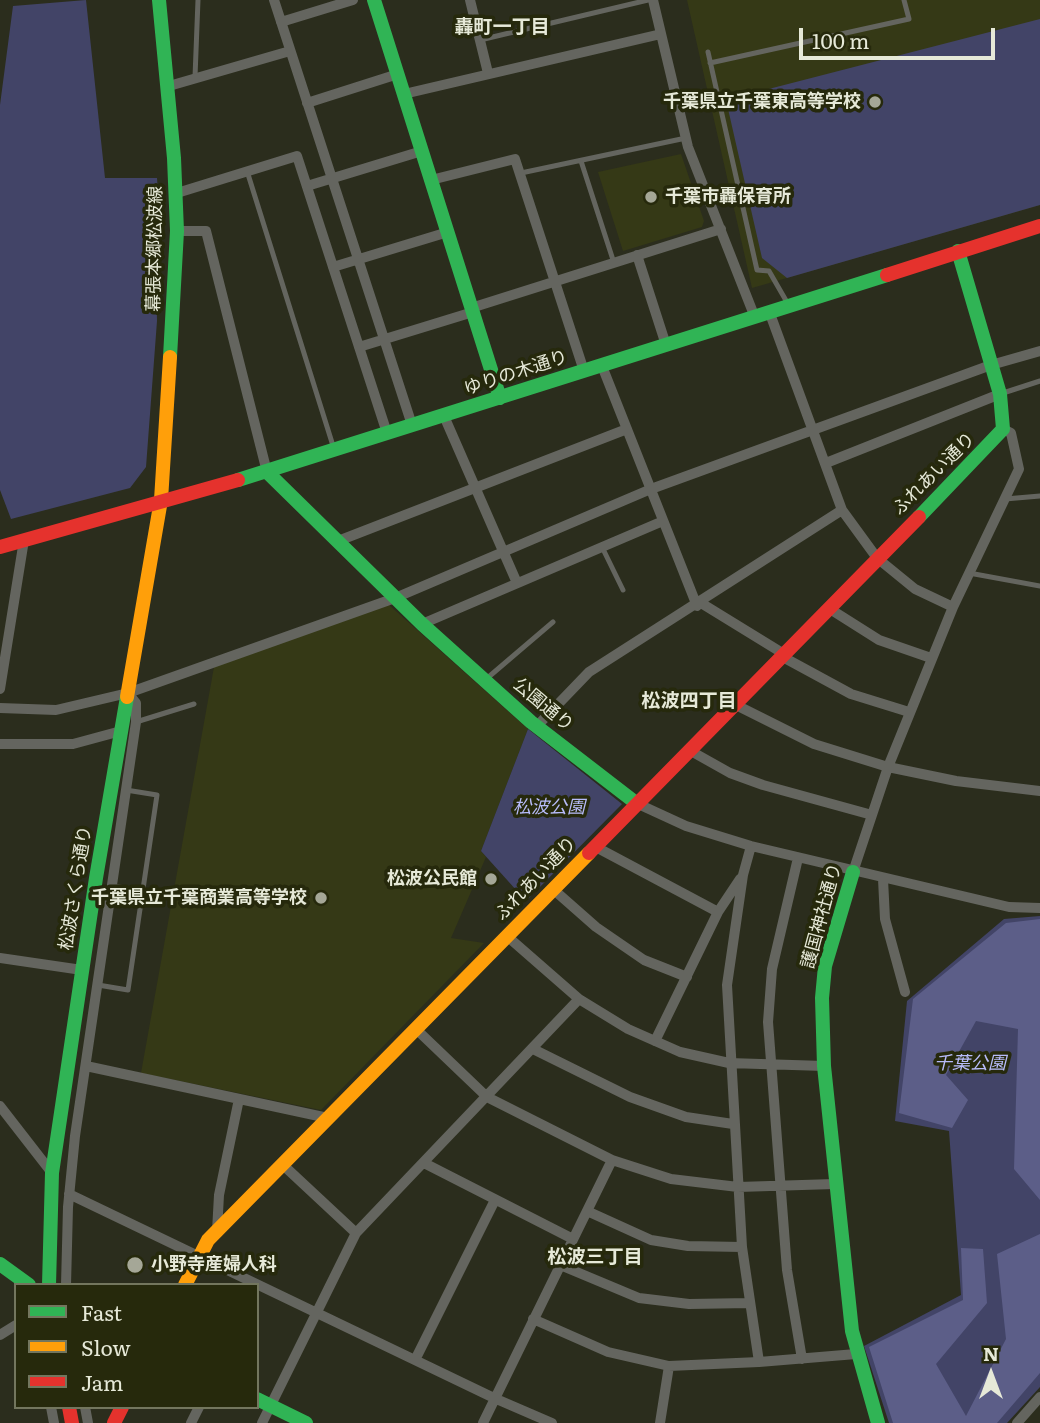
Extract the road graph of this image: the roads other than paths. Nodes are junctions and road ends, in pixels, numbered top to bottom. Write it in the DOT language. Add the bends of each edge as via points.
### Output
graph roads {
  1 [pos="159,0"];
  2 [pos="198,0"];
  3 [pos="274,0"];
  4 [pos="353,0"];
  5 [pos="374,0"];
  6 [pos="470,0"];
  7 [pos="651,0"];
  8 [pos="904,0"];
  9 [pos="281,22"];
  10 [pos="661,34"];
  11 [pos="480,40"];
  12 [pos="290,51"];
  13 [pos="708,52"];
  14 [pos="710,63"];
  15 [pos="488,73"];
  16 [pos="398,74"];
  17 [pos="195,81"];
  18 [pos="169,86"];
  19 [pos="404,94"];
  20 [pos="307,103"];
  21 [pos="686,138"];
  22 [pos="422,151"];
  23 [pos="581,161"];
  24 [pos="247,171"];
  25 [pos="521,173"];
  26 [pos="332,179"];
  27 [pos="431,180"];
  28 [pos="307,186"];
  29 [pos="177,193"];
  30 [pos="1040,226"];
  31 [pos="721,229"];
  32 [pos="177,231"];
  33 [pos="447,232"];
  34 [pos="958,251"];
  35 [pos="637,255"];
  36 [pos="358,260"];
  37 [pos="614,263"];
  38 [pos="333,267"];
  39 [pos="555,281"];
  40 [pos="788,304"];
  41 [pos="472,310"];
  42 [pos="769,311"];
  43 [pos="754,315"];
  44 [pos="384,339"];
  45 [pos="666,345"];
  46 [pos="359,347"];
  47 [pos="1040,351"];
  48 [pos="991,365"];
  49 [pos="602,366"];
  50 [pos="584,371"];
  51 [pos="1040,381"];
  52 [pos="1000,394"];
  53 [pos="500,398"];
  54 [pos="444,416"];
  55 [pos="412,425"];
  56 [pos="627,429"];
  57 [pos="815,429"];
  58 [pos="1003,429"];
  59 [pos="387,433"];
  60 [pos="334,450"];
  61 [pos="826,463"];
  62 [pos="267,472"];
  63 [pos="475,488"];
  64 [pos="651,489"];
  65 [pos="1040,496"];
  66 [pos="1004,499"];
  67 [pos="161,500"];
  68 [pos="842,510"];
  69 [pos="663,521"];
  70 [pos="24,540"];
  71 [pos="338,541"];
  72 [pos="0,547"];
  73 [pos="602,547"];
  74 [pos="503,551"];
  75 [pos="877,558"];
  76 [pos="969,573"];
  77 [pos="517,583"];
  78 [pos="1040,586"];
  79 [pos="623,590"];
  80 [pos="395,598"];
  81 [pos="699,604"];
  82 [pos="953,607"];
  83 [pos="830,609"];
  84 [pos="553,622"];
  85 [pos="422,624"];
  86 [pos="782,655"];
  87 [pos="931,658"];
  88 [pos="485,680"];
  89 [pos="0,689"];
  90 [pos="128,693"];
  91 [pos="194,704"];
  92 [pos="734,704"];
  93 [pos="0,708"];
  94 [pos="909,712"];
  95 [pos="136,722"];
  96 [pos="537,726"];
  97 [pos="121,731"];
  98 [pos="0,744"];
  99 [pos="688,750"];
  100 [pos="888,767"];
  101 [pos="126,790"];
  102 [pos="1040,791"];
  103 [pos="636,803"];
  104 [pos="872,815"];
  105 [pos="594,846"];
  106 [pos="751,846"];
  107 [pos="798,858"];
  108 [pos="853,872"];
  109 [pos="743,875"];
  110 [pos="883,879"];
  111 [pos="112,887"];
  112 [pos="554,890"];
  113 [pos="142,891"];
  114 [pos="166,894"];
  115 [pos="1040,908"];
  116 [pos="718,912"];
  117 [pos="508,937"];
  118 [pos="0,958"];
  119 [pos="82,970"];
  120 [pos="687,977"];
  121 [pos="97,985"];
  122 [pos="905,992"];
  123 [pos="579,999"];
  124 [pos="417,1030"];
  125 [pos="655,1041"];
  126 [pos="533,1049"];
  127 [pos="729,1063"];
  128 [pos="771,1065"];
  129 [pos="86,1066"];
  130 [pos="824,1066"];
  131 [pos="487,1097"];
  132 [pos="239,1099"];
  133 [pos="0,1106"];
  134 [pos="328,1118"];
  135 [pos="733,1124"];
  136 [pos="612,1160"];
  137 [pos="424,1163"];
  138 [pos="282,1164"];
  139 [pos="52,1173"];
  140 [pos="834,1184"];
  141 [pos="781,1186"];
  142 [pos="738,1187"];
  143 [pos="69,1194"];
  144 [pos="495,1200"];
  145 [pos="587,1211"];
  146 [pos="217,1231"];
  147 [pos="356,1233"];
  148 [pos="573,1239"];
  149 [pos="742,1247"];
  150 [pos="200,1255"];
  151 [pos="0,1264"];
  152 [pos="560,1265"];
  153 [pos="26,1283"];
  154 [pos="49,1283"];
  155 [pos="66,1283"];
  156 [pos="186,1283"];
  157 [pos="257,1283"];
  158 [pos="259,1284"];
  159 [pos="750,1303"];
  160 [pos="316,1312"];
  161 [pos="533,1320"];
  162 [pos="856,1353"];
  163 [pos="802,1359"];
  164 [pos="415,1360"];
  165 [pos="759,1362"];
  166 [pos="669,1366"];
  167 [pos="1040,1397"];
  168 [pos="494,1398"];
  169 [pos="264,1402"];
  170 [pos="262,1423"];
  171 [pos="306,1423"];
  172 [pos="483,1423"];
  173 [pos="552,1423"];
  174 [pos="660,1423"];
  175 [pos="878,1423"];
  176 [pos="1017,1423"];
  1 -- 18 [label="street, 幕張本郷松波線"];
  2 -- 17 [label="lane"];
  3 -- 9 [label="street"];
  4 -- 9 [label="street"];
  5 -- 16 [label="street"];
  6 -- 11 [label="street"];
  7 -- 10 [label="street"];
  7 -- 11 [label="lane"];
  8 -- 14 [label="lane" via="909,19"];
  9 -- 12 [label="street"];
  10 -- 15 [label="street"];
  10 -- 21 [label="street"];
  11 -- 15 [label="street"];
  12 -- 17 [label="street"];
  12 -- 20 [label="street"];
  13 -- 14 [label="lane"];
  14 -- 40 [label="lane" via="757,270 769,271"];
  15 -- 19 [label="street"];
  16 -- 19 [label="street"];
  16 -- 20 [label="street"];
  17 -- 18 [label="street"];
  18 -- 29 [label="street, 幕張本郷松波線"];
  19 -- 22 [label="street"];
  20 -- 26 [label="street"];
  21 -- 23 [label="lane"];
  21 -- 31 [label="street"];
  22 -- 26 [label="street"];
  22 -- 27 [label="street"];
  23 -- 25 [label="lane"];
  23 -- 37 [label="lane"];
  24 -- 28 [label="street" via="297,156"];
  24 -- 29 [label="street"];
  24 -- 60 [label="lane"];
  25 -- 27 [label="street" via="515,159"];
  25 -- 39 [label="street"];
  26 -- 28 [label="street"];
  26 -- 36 [label="street"];
  27 -- 33 [label="street"];
  28 -- 38 [label="street"];
  29 -- 32 [label="street, 幕張本郷松波線"];
  30 -- 34 [label="street, ゆりの木通り"];
  31 -- 35 [label="street"];
  31 -- 43 [label="street"];
  32 -- 62 [label="street" via="206,232"];
  32 -- 67 [label="street, 幕張本郷松波線"];
  33 -- 36 [label="street"];
  33 -- 41 [label="street"];
  34 -- 40 [label="street, ゆりの木通り"];
  34 -- 48 [label="street"];
  35 -- 37 [label="street"];
  35 -- 45 [label="street"];
  36 -- 38 [label="street"];
  36 -- 44 [label="street"];
  37 -- 39 [label="street"];
  38 -- 46 [label="street"];
  39 -- 41 [label="street"];
  39 -- 50 [label="street"];
  40 -- 42 [label="street, ゆりの木通り"];
  41 -- 44 [label="street"];
  41 -- 53 [label="street"];
  42 -- 43 [label="street, ゆりの木通り"];
  42 -- 57 [label="street"];
  43 -- 45 [label="street, ゆりの木通り"];
  44 -- 46 [label="street"];
  44 -- 55 [label="street"];
  45 -- 49 [label="street, ゆりの木通り"];
  46 -- 59 [label="street"];
  47 -- 48 [label="street"];
  48 -- 52 [label="street"];
  48 -- 57 [label="street"];
  49 -- 50 [label="street, ゆりの木通り"];
  49 -- 56 [label="street"];
  50 -- 53 [label="street, ゆりの木通り"];
  51 -- 52 [label="lane"];
  52 -- 58 [label="street"];
  52 -- 61 [label="street"];
  53 -- 54 [label="street, ゆりの木通り"];
  54 -- 55 [label="street, ゆりの木通り"];
  54 -- 63 [label="street"];
  55 -- 59 [label="street, ゆりの木通り"];
  56 -- 63 [label="street"];
  56 -- 64 [label="street"];
  57 -- 61 [label="street"];
  57 -- 64 [label="street"];
  58 -- 66 [label="street, 護国神社通り" via="1011,433 1019,469"];
  58 -- 75 [label="street, ふれあい通り"];
  59 -- 60 [label="street, ゆりの木通り"];
  60 -- 62 [label="street, ゆりの木通り"];
  61 -- 68 [label="street"];
  62 -- 67 [label="street, ゆりの木通り"];
  62 -- 71 [label="street, 公園通り"];
  63 -- 71 [label="street"];
  63 -- 74 [label="street"];
  64 -- 69 [label="street"];
  64 -- 74 [label="street"];
  65 -- 66 [label="lane"];
  66 -- 76 [label="street, 護国神社通り"];
  67 -- 70 [label="street, ゆりの木通り"];
  67 -- 90 [label="street, 松波さくら通り"];
  68 -- 75 [label="street"];
  68 -- 81 [label="street"];
  69 -- 73 [label="street"];
  69 -- 81 [label="street"];
  70 -- 72 [label="street, ゆりの木通り"];
  70 -- 89 [label="street"];
  71 -- 80 [label="street, 公園通り"];
  73 -- 77 [label="street"];
  73 -- 79 [label="lane"];
  74 -- 77 [label="street"];
  74 -- 80 [label="street"];
  75 -- 82 [label="street" via="915,589"];
  75 -- 83 [label="street, ふれあい通り"];
  76 -- 78 [label="lane"];
  76 -- 82 [label="street, 護国神社通り"];
  77 -- 85 [label="street"];
  80 -- 85 [label="street, 公園通り"];
  80 -- 90 [label="street"];
  81 -- 86 [label="street"];
  81 -- 96 [label="street" via="589,672"];
  82 -- 87 [label="street, 護国神社通り"];
  83 -- 86 [label="street, ふれあい通り"];
  83 -- 87 [label="street" via="879,639"];
  84 -- 88 [label="lane"];
  85 -- 88 [label="street, 公園通り"];
  86 -- 92 [label="street, ふれあい通り"];
  86 -- 94 [label="street" via="852,694"];
  87 -- 94 [label="street, 護国神社通り"];
  88 -- 96 [label="street, 公園通り"];
  90 -- 93 [label="street" via="56,710"];
  90 -- 95 [label="street" via="136,703"];
  90 -- 97 [label="street, 松波さくら通り"];
  91 -- 95 [label="lane"];
  92 -- 99 [label="street, ふれあい通り"];
  92 -- 100 [label="street" via="814,744"];
  94 -- 100 [label="street, 護国神社通り"];
  95 -- 101 [label="street"];
  96 -- 103 [label="street, 公園通り"];
  97 -- 98 [label="street" via="73,744"];
  97 -- 119 [label="street, 松波さくら通り"];
  99 -- 103 [label="street, ふれあい通り"];
  99 -- 104 [label="street" via="763,785"];
  100 -- 102 [label="street"];
  100 -- 104 [label="street, 護国神社通り"];
  101 -- 111 [label="street"];
  101 -- 113 [label="lane" via="157,795"];
  103 -- 105 [label="street, ふれあい通り"];
  103 -- 106 [label="street, 公園通り" via="685,826"];
  104 -- 108 [label="street, 護国神社通り"];
  105 -- 112 [label="street, ふれあい通り"];
  105 -- 116 [label="street"];
  106 -- 107 [label="street, 公園通り"];
  106 -- 109 [label="street"];
  107 -- 108 [label="street, 公園通り"];
  107 -- 128 [label="street" via="772,969"];
  108 -- 110 [label="street, 公園通り"];
  108 -- 130 [label="street, 護国神社通り" via="825,966"];
  109 -- 116 [label="street"];
  109 -- 127 [label="street" via="727,985"];
  110 -- 115 [label="street, 公園通り" via="1009,907"];
  110 -- 122 [label="street" via="885,919"];
  111 -- 113 [label="lane"];
  111 -- 121 [label="street"];
  112 -- 117 [label="street, ふれあい通り"];
  112 -- 120 [label="street" via="644,960"];
  113 -- 114 [label="lane"];
  113 -- 121 [label="lane" via="128,990"];
  116 -- 120 [label="street"];
  117 -- 123 [label="street"];
  117 -- 124 [label="street, ふれあい通り"];
  118 -- 119 [label="street"];
  119 -- 139 [label="street, 松波さくら通り"];
  120 -- 125 [label="street"];
  121 -- 129 [label="street"];
  123 -- 125 [label="street"];
  123 -- 126 [label="street"];
  124 -- 131 [label="street"];
  124 -- 134 [label="street, ふれあい通り"];
  125 -- 127 [label="street"];
  126 -- 131 [label="street"];
  126 -- 135 [label="street" via="630,1097 686,1117"];
  127 -- 128 [label="street"];
  127 -- 135 [label="street"];
  128 -- 130 [label="street"];
  128 -- 141 [label="street"];
  129 -- 132 [label="street"];
  129 -- 143 [label="street"];
  130 -- 140 [label="street, 護国神社通り"];
  131 -- 136 [label="street"];
  131 -- 137 [label="street"];
  132 -- 134 [label="street"];
  132 -- 146 [label="street" via="219,1195"];
  133 -- 139 [label="street"];
  134 -- 138 [label="street, ふれあい通り"];
  135 -- 142 [label="street"];
  136 -- 142 [label="street" via="671,1179"];
  136 -- 145 [label="street"];
  137 -- 144 [label="street"];
  137 -- 147 [label="street"];
  138 -- 146 [label="street, ふれあい通り"];
  138 -- 147 [label="street"];
  139 -- 154 [label="street, 松波さくら通り"];
  140 -- 141 [label="street"];
  140 -- 162 [label="street, 護国神社通り"];
  141 -- 142 [label="street"];
  141 -- 163 [label="street" via="787,1270"];
  142 -- 149 [label="street"];
  143 -- 150 [label="street"];
  143 -- 155 [label="street"];
  144 -- 148 [label="street"];
  144 -- 164 [label="street"];
  145 -- 148 [label="street"];
  145 -- 149 [label="street" via="651,1240"];
  146 -- 150 [label="street, ふれあい通り"];
  147 -- 160 [label="street"];
  148 -- 152 [label="street"];
  149 -- 159 [label="street"];
  150 -- 156 [label="street, ふれあい通り"];
  150 -- 157 [label="street"];
  151 -- 153 [label="street"];
  152 -- 159 [label="street" via="639,1298 689,1304"];
  152 -- 161 [label="street"];
  158 -- 160 [label="street"];
  159 -- 165 [label="street"];
  160 -- 164 [label="street"];
  160 -- 169 [label="street"];
  161 -- 166 [label="street" via="608,1352"];
  161 -- 168 [label="street"];
  162 -- 163 [label="street"];
  162 -- 175 [label="street, 護国神社通り"];
  163 -- 165 [label="street"];
  164 -- 168 [label="street"];
  165 -- 166 [label="street"];
  166 -- 174 [label="street"];
  167 -- 176 [label="street"];
  168 -- 172 [label="street"];
  168 -- 173 [label="street"];
  169 -- 170 [label="street"];
  169 -- 171 [label="street"];
}
